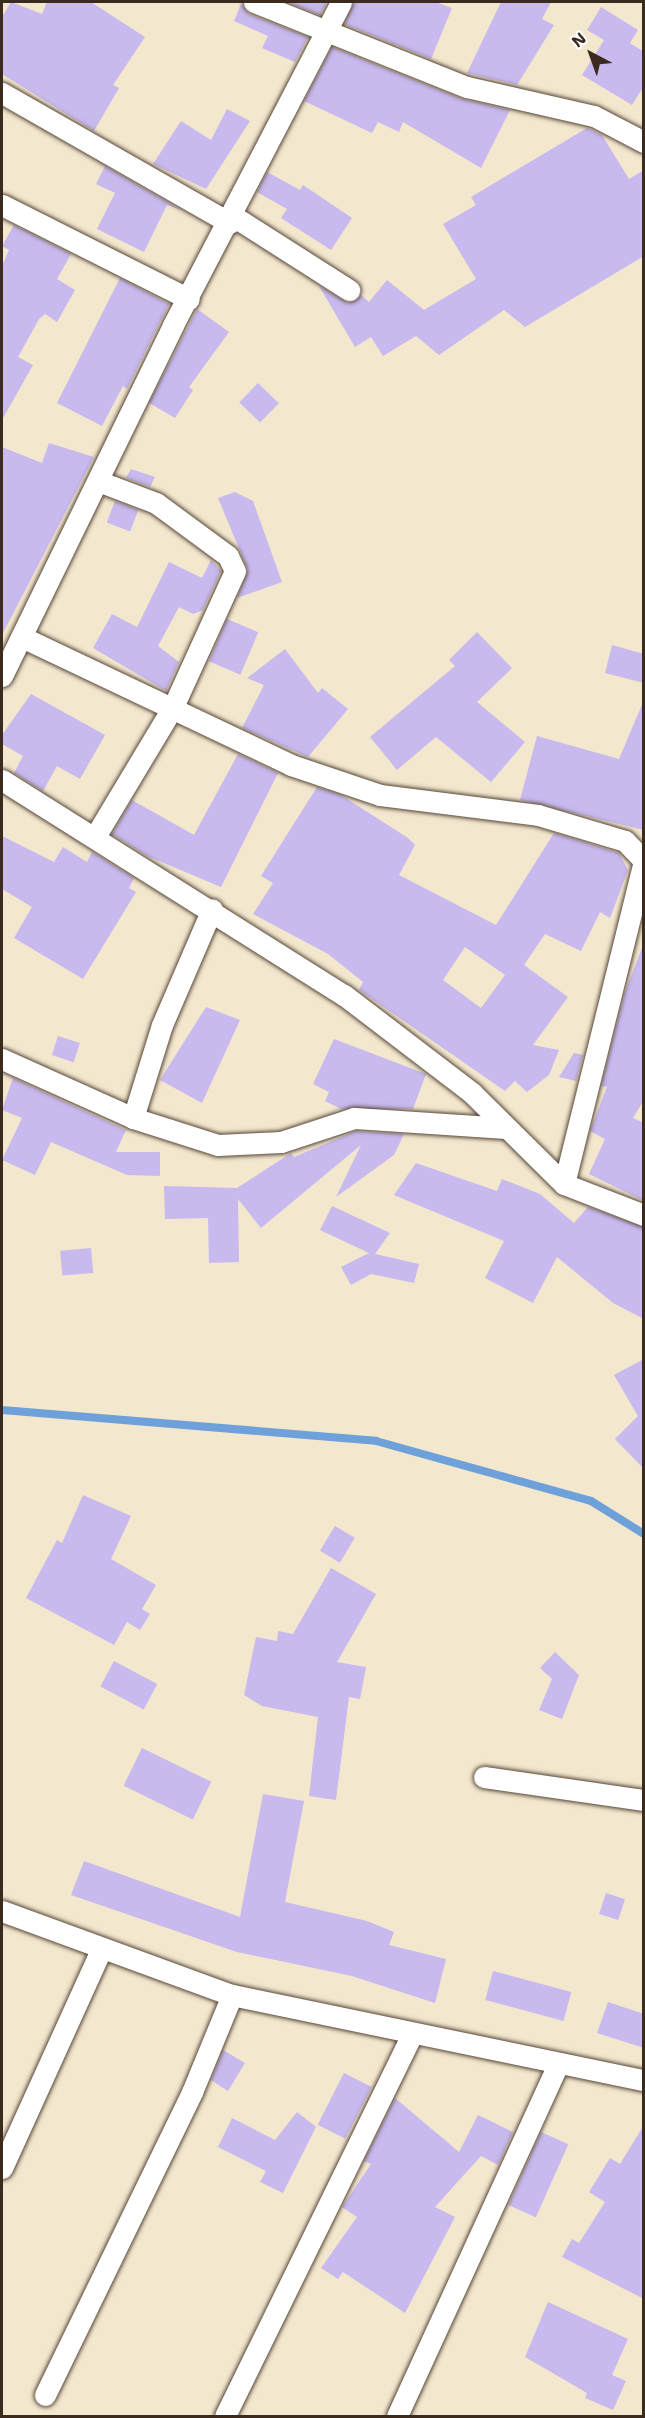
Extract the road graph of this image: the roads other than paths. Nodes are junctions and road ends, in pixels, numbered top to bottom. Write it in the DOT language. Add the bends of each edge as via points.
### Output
graph roads {
  1 [pos="254,2"];
  2 [pos="340,2"];
  3 [pos="326,32"];
  4 [pos="2,93"];
  5 [pos="644,142"];
  6 [pos="2,205"];
  7 [pos="231,219"];
  8 [pos="349,290"];
  9 [pos="189,299"];
  10 [pos="98,481"];
  11 [pos="24,638"];
  12 [pos="2,676"];
  13 [pos="173,708"];
  14 [pos="2,780"];
  15 [pos="96,835"];
  16 [pos="644,861"];
  17 [pos="212,909"];
  18 [pos="2,1059"];
  19 [pos="134,1118"];
  20 [pos="503,1128"];
  21 [pos="564,1184"];
  22 [pos="644,1215"];
  23 [pos="484,1777"];
  24 [pos="644,1800"];
  25 [pos="2,1911"];
  26 [pos="102,1948"];
  27 [pos="232,1995"];
  28 [pos="412,2034"];
  29 [pos="557,2066"];
  30 [pos="644,2080"];
  31 [pos="2,2168"];
  32 [pos="45,2395"];
  33 [pos="225,2416"];
  34 [pos="397,2416"];
  1 -- 3 [label="street"];
  2 -- 3 [label="street"];
  3 -- 5 [label="street" via="467,87 594,116"];
  3 -- 7 [label="street"];
  4 -- 7 [label="street"];
  6 -- 9 [label="street"];
  7 -- 8 [label="street"];
  7 -- 9 [label="street"];
  9 -- 10 [label="street"];
  10 -- 11 [label="street"];
  10 -- 13 [label="street" via="156,503 234,563 230,584"];
  11 -- 12 [label="street"];
  11 -- 13 [label="street"];
  13 -- 15 [label="street"];
  13 -- 16 [label="street" via="291,765 381,795 538,815 625,841"];
  14 -- 15 [label="street"];
  15 -- 17 [label="street"];
  16 -- 21 [label="street"];
  17 -- 19 [label="street" via="162,1025"];
  17 -- 20 [label="street" via="387,1026 472,1093"];
  18 -- 19 [label="street"];
  19 -- 20 [label="street" via="218,1145 281,1142 354,1118"];
  20 -- 21 [label="street"];
  21 -- 22 [label="street"];
  23 -- 24 [label="street"];
  25 -- 26 [label="street"];
  26 -- 27 [label="street"];
  26 -- 31 [label="street"];
  27 -- 28 [label="street"];
  27 -- 32 [label="street" via="192,2092"];
  28 -- 29 [label="street"];
  28 -- 33 [label="street"];
  29 -- 30 [label="street"];
  29 -- 34 [label="street"];
}
